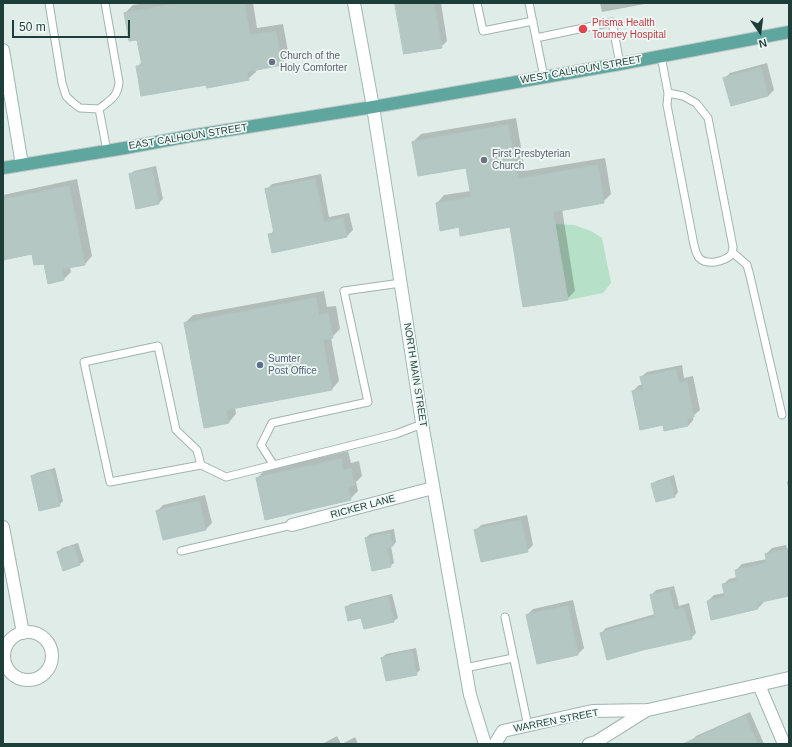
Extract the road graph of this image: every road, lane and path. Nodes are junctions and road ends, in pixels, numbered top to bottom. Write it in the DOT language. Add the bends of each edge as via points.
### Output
graph roads {
  1 [pos="49,3"];
  2 [pos="105,3"];
  3 [pos="354,3"];
  4 [pos="477,3"];
  5 [pos="529,3"];
  6 [pos="533,21"];
  7 [pos="789,32"];
  8 [pos="536,38"];
  9 [pos="3,50"];
  10 [pos="661,56"];
  11 [pos="620,64"];
  12 [pos="544,77"];
  13 [pos="668,93"];
  14 [pos="373,107"];
  15 [pos="99,109"];
  16 [pos="107,151"];
  17 [pos="22,165"];
  18 [pos="3,168"];
  19 [pos="732,252"];
  20 [pos="401,282"];
  21 [pos="782,415"];
  22 [pos="422,424"];
  23 [pos="273,464"];
  24 [pos="201,465"];
  25 [pos="433,488"];
  26 [pos="292,525"];
  27 [pos="3,527"];
  28 [pos="181,551"];
  29 [pos="505,617"];
  30 [pos="23,633"];
  31 [pos="513,658"];
  32 [pos="465,668"];
  33 [pos="789,678"];
  34 [pos="759,685"];
  35 [pos="648,710"];
  36 [pos="528,726"];
  37 [pos="485,744"];
  38 [pos="495,744"];
  39 [pos="589,744"];
  40 [pos="784,744"];
  1 -- 15 [label="lane" via="66,96 80,108"];
  2 -- 15 [label="lane" via="119,82 115,97"];
  3 -- 14 [label="main road, NORTH MAIN STREET"];
  4 -- 6 [label="lane" via="483,31"];
  5 -- 6 [label="lane"];
  6 -- 8 [label="lane"];
  7 -- 10 [label="main road, WEST CALHOUN STREET"];
  8 -- 11 [label="lane" via="612,22"];
  8 -- 12 [label="lane"];
  9 -- 17 [label="main road"];
  10 -- 11 [label="main road, WEST CALHOUN STREET"];
  10 -- 13 [label="lane"];
  11 -- 12 [label="main road, WEST CALHOUN STREET"];
  12 -- 14 [label="main road, WEST CALHOUN STREET"];
  13 -- 19 [label="lane" via="683,96 696,103 708,118"];
  13 -- 19 [label="lane" via="667,105 696,254 708,263 728,258"];
  14 -- 16 [label="main road, EAST CALHOUN STREET"];
  14 -- 20 [label="main road, NORTH MAIN STREET"];
  15 -- 16 [label="lane"];
  16 -- 17 [label="main road, EAST CALHOUN STREET"];
  17 -- 18 [label="main road, EAST CALHOUN STREET"];
  19 -- 21 [label="lane" via="746,265 750,276"];
  20 -- 22 [label="main road, NORTH MAIN STREET"];
  20 -- 23 [label="lane" via="344,291 368,402 272,424 261,445"];
  22 -- 23 [label="lane" via="396,434"];
  22 -- 25 [label="main road, NORTH MAIN STREET"];
  23 -- 24 [label="lane" via="226,477"];
  24 -- 24 [label="lane" via="197,450 176,430 158,346 84,362 110,482"];
  25 -- 26 [label="main road, RICKER LANE"];
  25 -- 32 [label="main road, NORTH MAIN STREET"];
  26 -- 28 [label="lane"];
  27 -- 30 [label="main road"];
  29 -- 31 [label="lane"];
  30 -- 30 [label="main road" via="16,635 6,644 5,664 12,675 22,680 31,680 47,671 52,652 46,640 40,636 35,633"];
  31 -- 32 [label="lane"];
  31 -- 36 [label="lane"];
  32 -- 37 [label="main road, NORTH MAIN STREET" via="470,695"];
  33 -- 34 [label="main road, WARREN STREET"];
  34 -- 35 [label="main road, WARREN STREET"];
  34 -- 40 [label="main road"];
  35 -- 36 [label="main road, WARREN STREET" via="592,711"];
  35 -- 39 [label="main road, WARREN STREET"];
  36 -- 38 [label="main road, WARREN STREET" via="503,731"];
}
